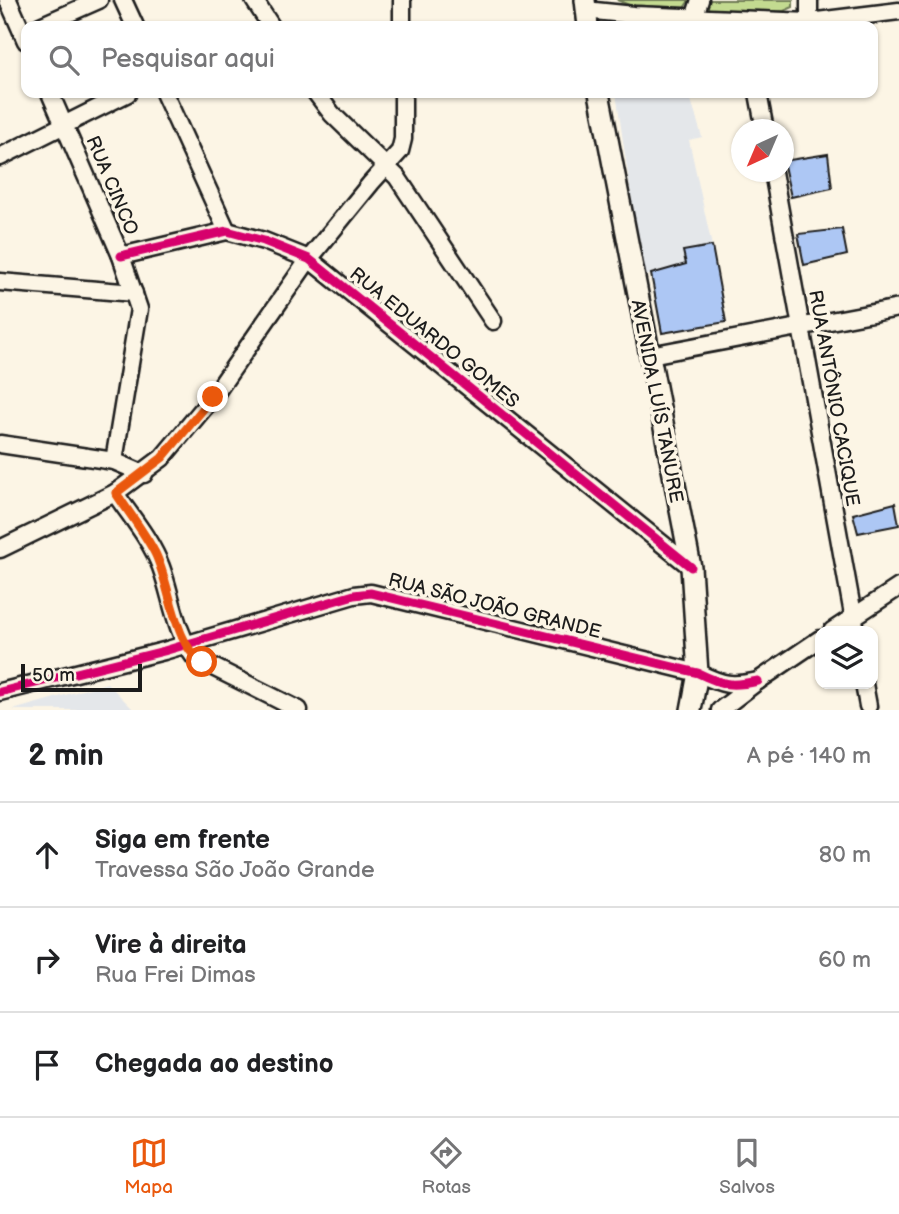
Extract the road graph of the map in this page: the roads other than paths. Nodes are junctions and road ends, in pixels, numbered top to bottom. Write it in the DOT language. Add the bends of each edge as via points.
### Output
graph roads {
  1 [pos="8,0"];
  2 [pos="99,0"];
  3 [pos="123,0"];
  4 [pos="254,0"];
  5 [pos="402,0"];
  6 [pos="700,0"];
  7 [pos="809,0"];
  8 [pos="899,11"];
  9 [pos="586,12"];
  10 [pos="694,18"];
  11 [pos="51,21"];
  12 [pos="133,21"];
  13 [pos="268,21"];
  14 [pos="402,21"];
  15 [pos="725,21"];
  16 [pos="809,21"];
  17 [pos="817,21"];
  18 [pos="21,28"];
  19 [pos="52,98"];
  20 [pos="117,98"];
  21 [pos="166,98"];
  22 [pos="320,98"];
  23 [pos="403,98"];
  24 [pos="600,98"];
  25 [pos="759,98"];
  26 [pos="763,119"];
  27 [pos="64,123"];
  28 [pos="0,157"];
  29 [pos="387,166"];
  30 [pos="775,182"];
  31 [pos="228,231"];
  32 [pos="121,256"];
  33 [pos="309,259"];
  34 [pos="0,282"];
  35 [pos="134,293"];
  36 [pos="899,308"];
  37 [pos="493,321"];
  38 [pos="801,327"];
  39 [pos="650,355"];
  40 [pos="0,444"];
  41 [pos="114,461"];
  42 [pos="144,474"];
  43 [pos="116,493"];
  44 [pos="0,549"];
  45 [pos="691,567"];
  46 [pos="899,587"];
  47 [pos="855,624"];
  48 [pos="815,642"];
  49 [pos="185,645"];
  50 [pos="698,673"];
  51 [pos="758,681"];
  52 [pos="865,689"];
  53 [pos="0,692"];
  54 [pos="868,706"];
  55 [pos="299,710"];
  56 [pos="691,710"];
  57 [pos="720,710"];
  1 -- 18 [label="street"];
  2 -- 11 [label="street"];
  3 -- 12 [label="street"];
  4 -- 13 [label="street"];
  5 -- 14 [label="street"];
  6 -- 10 [label="street"];
  7 -- 16 [label="street"];
  8 -- 17 [label="street"];
  9 -- 10 [label="street"];
  10 -- 15 [label="street"];
  19 -- 27 [label="street, RUA CINCO"];
  20 -- 27 [label="street"];
  21 -- 31 [label="street"];
  22 -- 29 [label="street"];
  23 -- 29 [label="street" via="403,139 400,151"];
  24 -- 39 [label="main road, AVENIDA LUÍS TANURE"];
  25 -- 26 [label="street"];
  27 -- 28 [label="street"];
  27 -- 32 [label="street, RUA CINCO"];
  29 -- 33 [label="street"];
  29 -- 37 [label="street"];
  30 -- 38 [label="street, RUA ANTÔNIO CACIQUE"];
  31 -- 32 [label="street, RUA EDUARDO GOMES"];
  31 -- 33 [label="street, RUA EDUARDO GOMES"];
  32 -- 35 [label="street, RUA CINCO"];
  33 -- 42 [label="street" via="213,397"];
  33 -- 45 [label="street, RUA EDUARDO GOMES"];
  34 -- 35 [label="street"];
  35 -- 41 [label="street, RUA CINCO" via="139,309"];
  36 -- 38 [label="street"];
  38 -- 39 [label="street"];
  38 -- 47 [label="street, RUA ANTÔNIO CACIQUE"];
  39 -- 45 [label="main road, AVENIDA LUÍS TANURE"];
  40 -- 41 [label="street"];
  41 -- 42 [label="street"];
  42 -- 43 [label="street"];
  43 -- 44 [label="street"];
  43 -- 49 [label="street" via="157,558"];
  45 -- 50 [label="main road, AVENIDA LUÍS TANURE"];
  46 -- 47 [label="street"];
  48 -- 51 [label="street"];
  49 -- 50 [label="street, RUA SÃO JOÃO GRANDE" via="371,593"];
  49 -- 53 [label="street, RUA SÃO JOÃO GRANDE"];
  49 -- 55 [label="street" via="202,662"];
  50 -- 51 [label="street, RUA SÃO JOÃO GRANDE" via="736,686"];
  50 -- 56 [label="main road, AVENIDA LUÍS TANURE"];
  51 -- 57 [label="street"];
  52 -- 54 [label="street"];
}
